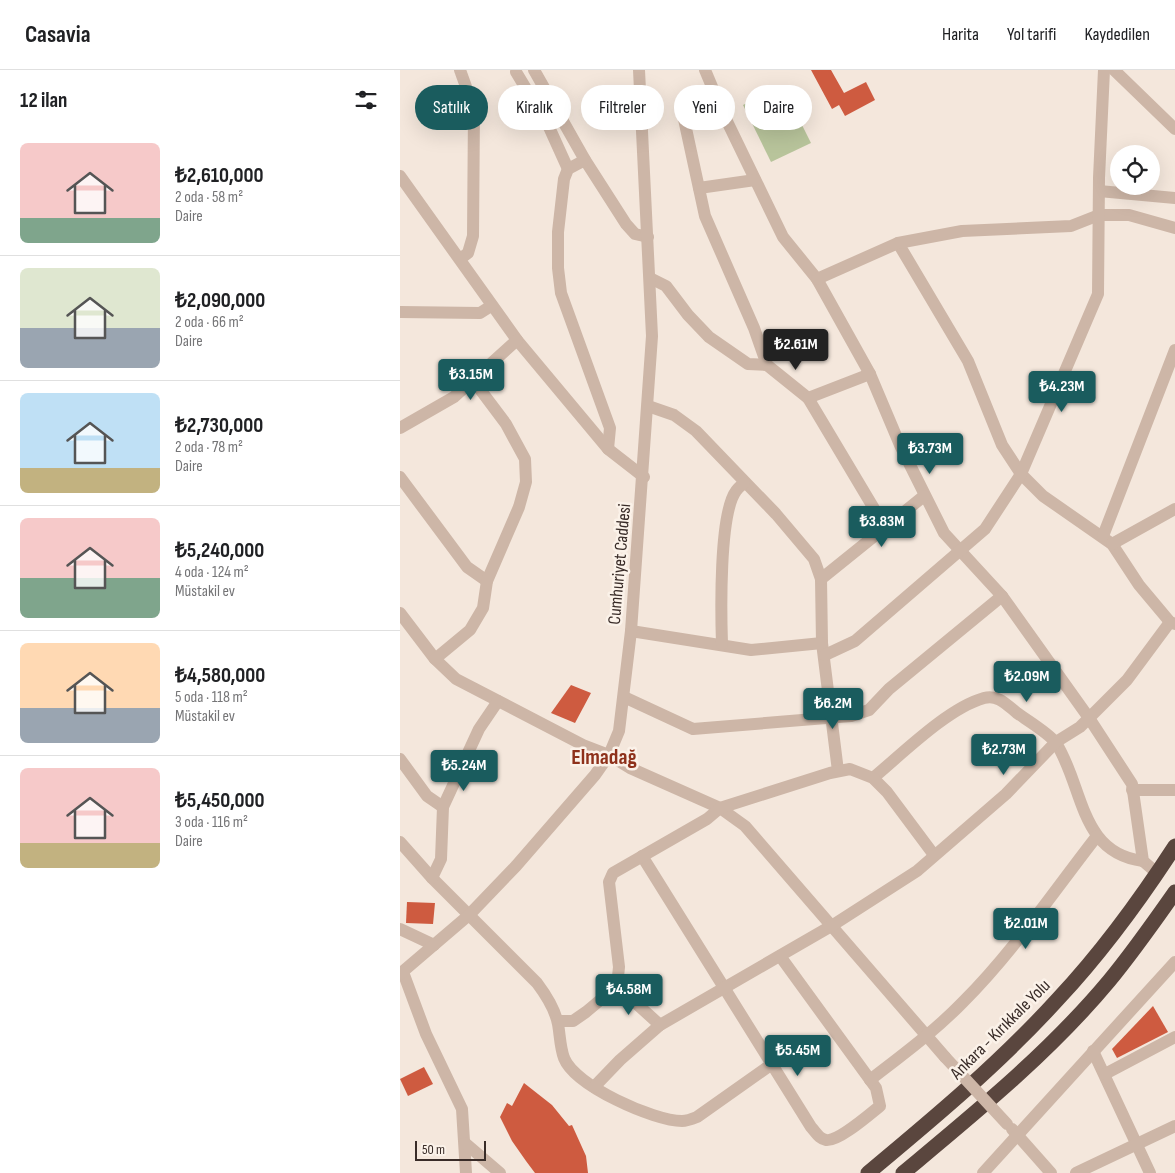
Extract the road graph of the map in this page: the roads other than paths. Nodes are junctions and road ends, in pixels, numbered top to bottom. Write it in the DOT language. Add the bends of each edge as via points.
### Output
graph roads {
  1 [pos="460,70"];
  2 [pos="537,70"];
  3 [pos="639,70"];
  4 [pos="705,70"];
  5 [pos="1104,70"];
  6 [pos="1114,70"];
  7 [pos="515,71"];
  8 [pos="1175,129"];
  9 [pos="686,130"];
  10 [pos="584,160"];
  11 [pos="568,169"];
  12 [pos="400,176"];
  13 [pos="755,180"];
  14 [pos="699,188"];
  15 [pos="1099,191"];
  16 [pos="1175,198"];
  17 [pos="1099,214"];
  18 [pos="1175,228"];
  19 [pos="648,237"];
  20 [pos="898,243"];
  21 [pos="460,259"];
  22 [pos="650,278"];
  23 [pos="817,280"];
  24 [pos="491,306"];
  25 [pos="400,312"];
  26 [pos="517,340"];
  27 [pos="1175,350"];
  28 [pos="767,365"];
  29 [pos="870,374"];
  30 [pos="473,380"];
  31 [pos="808,398"];
  32 [pos="648,406"];
  33 [pos="400,428"];
  34 [pos="608,449"];
  35 [pos="1021,474"];
  36 [pos="400,477"];
  37 [pos="644,477"];
  38 [pos="744,483"];
  39 [pos="924,496"];
  40 [pos="1175,509"];
  41 [pos="885,527"];
  42 [pos="1108,540"];
  43 [pos="961,551"];
  44 [pos="822,579"];
  45 [pos="487,581"];
  46 [pos="1002,596"];
  47 [pos="400,613"];
  48 [pos="1172,623"];
  49 [pos="631,630"];
  50 [pos="722,644"];
  51 [pos="824,649"];
  52 [pos="435,659"];
  53 [pos="624,697"];
  54 [pos="498,701"];
  55 [pos="832,717"];
  56 [pos="1089,718"];
  57 [pos="1056,742"];
  58 [pos="609,755"];
  59 [pos="400,759"];
  60 [pos="838,771"];
  61 [pos="873,778"];
  62 [pos="1132,790"];
  63 [pos="1175,790"];
  64 [pos="443,807"];
  65 [pos="720,808"];
  66 [pos="1097,836"];
  67 [pos="400,842"];
  68 [pos="1175,846"];
  69 [pos="934,855"];
  70 [pos="642,856"];
  71 [pos="1143,862"];
  72 [pos="1157,873"];
  73 [pos="432,878"];
  74 [pos="1175,892"];
  75 [pos="468,915"];
  76 [pos="832,926"];
  77 [pos="400,930"];
  78 [pos="434,945"];
  79 [pos="780,956"];
  80 [pos="1175,962"];
  81 [pos="401,973"];
  82 [pos="616,986"];
  83 [pos="724,989"];
  84 [pos="558,1022"];
  85 [pos="660,1025"];
  86 [pos="1175,1036"];
  87 [pos="926,1037"];
  88 [pos="1093,1051"];
  89 [pos="772,1064"];
  90 [pos="1105,1074"];
  91 [pos="870,1080"];
  92 [pos="594,1087"];
  93 [pos="1175,1126"];
  94 [pos="1017,1134"];
  95 [pos="465,1143"];
  96 [pos="1137,1146"];
  97 [pos="466,1173"];
  98 [pos="500,1173"];
  99 [pos="868,1173"];
  100 [pos="903,1173"];
  101 [pos="983,1173"];
  102 [pos="1051,1173"];
  103 [pos="1076,1173"];
  104 [pos="1150,1173"];
  1 -- 21 [label="street" via="474,109 475,176 473,236 468,253"];
  2 -- 7 [label="street"];
  2 -- 10 [label="street"];
  3 -- 19 [label="street, Cumhuriyet Caddesi"];
  4 -- 13 [label="street"];
  5 -- 15 [label="street"];
  6 -- 8 [label="street"];
  7 -- 11 [label="street" via="549,127"];
  9 -- 14 [label="street"];
  10 -- 11 [label="street"];
  10 -- 19 [label="street" via="626,224 635,234"];
  11 -- 34 [label="street" via="558,232 561,293 610,428"];
  12 -- 21 [label="street"];
  13 -- 14 [label="street"];
  13 -- 23 [label="street" via="783,237"];
  14 -- 28 [label="street" via="704,216"];
  15 -- 16 [label="street"];
  15 -- 17 [label="street"];
  17 -- 18 [label="street" via="1129,215"];
  17 -- 20 [label="street" via="1071,226 962,231"];
  17 -- 35 [label="street" via="1098,294"];
  19 -- 22 [label="street, Cumhuriyet Caddesi"];
  20 -- 23 [label="street"];
  20 -- 35 [label="street" via="968,361 1002,446"];
  21 -- 24 [label="street"];
  22 -- 28 [label="street" via="666,286 709,337 748,364"];
  22 -- 32 [label="street, Cumhuriyet Caddesi" via="652,336"];
  23 -- 29 [label="street"];
  24 -- 25 [label="street" via="480,313"];
  24 -- 26 [label="street"];
  26 -- 30 [label="street"];
  26 -- 34 [label="street"];
  27 -- 42 [label="street"];
  28 -- 31 [label="street"];
  29 -- 31 [label="street"];
  29 -- 39 [label="street"];
  30 -- 33 [label="street" via="454,397"];
  30 -- 45 [label="street" via="506,424 525,459 526,482 519,508"];
  31 -- 41 [label="street"];
  32 -- 37 [label="street, Cumhuriyet Caddesi"];
  32 -- 38 [label="street" via="674,415 696,431"];
  34 -- 37 [label="street"];
  35 -- 42 [label="street" via="1042,496"];
  35 -- 43 [label="street" via="985,529"];
  36 -- 45 [label="street" via="467,567"];
  37 -- 49 [label="street, Cumhuriyet Caddesi"];
  38 -- 44 [label="street" via="776,514 814,559"];
  38 -- 50 [label="street" via="735,491 728,510 720,603"];
  39 -- 41 [label="street"];
  39 -- 43 [label="street" via="944,533"];
  40 -- 42 [label="street"];
  41 -- 44 [label="street"];
  42 -- 48 [label="street" via="1139,585"];
  43 -- 46 [label="street"];
  43 -- 51 [label="street" via="854,641"];
  44 -- 51 [label="street"];
  45 -- 52 [label="street" via="484,608 470,630"];
  46 -- 55 [label="street" via="889,689 869,710"];
  46 -- 56 [label="street"];
  47 -- 52 [label="street"];
  48 -- 56 [label="street" via="1127,680"];
  49 -- 50 [label="street"];
  49 -- 53 [label="street, Cumhuriyet Caddesi"];
  50 -- 51 [label="street" via="751,650"];
  51 -- 55 [label="street"];
  52 -- 54 [label="street" via="456,679"];
  53 -- 55 [label="street" via="693,729"];
  53 -- 58 [label="street, Cumhuriyet Caddesi" via="619,731"];
  54 -- 58 [label="street"];
  54 -- 64 [label="street" via="479,729"];
  55 -- 60 [label="street"];
  56 -- 57 [label="street"];
  56 -- 62 [label="street" via="1132,784"];
  57 -- 61 [label="street" via="998,698 985,698 953,712"];
  57 -- 66 [label="street"];
  57 -- 69 [label="street" via="1006,794"];
  58 -- 65 [label="street" via="630,768"];
  58 -- 75 [label="street, Cumhuriyet Caddesi" via="516,866"];
  59 -- 64 [label="street" via="427,796"];
  60 -- 61 [label="street" via="850,769"];
  60 -- 65 [label="street"];
  61 -- 69 [label="street"];
  62 -- 63 [label="street"];
  62 -- 71 [label="street"];
  64 -- 73 [label="street" via="441,859"];
  65 -- 70 [label="street" via="707,819"];
  65 -- 76 [label="street" via="745,826"];
  66 -- 71 [label="street" via="1118,856"];
  66 -- 87 [label="street" via="1010,948 964,1001"];
  67 -- 73 [label="street"];
  68 -- 72 [label="highway, Ankara - Kırıkkale Yolu"];
  69 -- 76 [label="street" via="917,871"];
  70 -- 82 [label="street" via="613,873 610,882 619,967"];
  70 -- 83 [label="street"];
  71 -- 72 [label="street"];
  72 -- 99 [label="highway, Ankara - Kırıkkale Yolu" via="1094,958 1048,1011 988,1070"];
  73 -- 75 [label="street"];
  74 -- 100 [label="highway" via="1108,982 1054,1039 1002,1089"];
  75 -- 78 [label="street, Cumhuriyet Caddesi"];
  75 -- 84 [label="street" via="537,983"];
  76 -- 79 [label="street"];
  76 -- 87 [label="street"];
  77 -- 78 [label="street"];
  78 -- 81 [label="street, Cumhuriyet Caddesi"];
  79 -- 83 [label="street"];
  79 -- 91 [label="street"];
  80 -- 88 [label="street"];
  81 -- 95 [label="street" via="462,1108"];
  82 -- 84 [label="street" via="573,1021"];
  82 -- 85 [label="street"];
  83 -- 85 [label="street"];
  83 -- 89 [label="street"];
  84 -- 92 [label="street" via="564,1059"];
  85 -- 92 [label="street"];
  86 -- 90 [label="street"];
  87 -- 91 [label="street"];
  87 -- 94 [label="street, bridge"];
  88 -- 90 [label="street"];
  88 -- 94 [label="street"];
  89 -- 91 [label="street" via="819,1137 827,1140 837,1139 880,1106 876,1088"];
  89 -- 92 [label="street" via="697,1117 684,1121 672,1120 610,1098"];
  90 -- 96 [label="street"];
  93 -- 96 [label="street"];
  94 -- 101 [label="street"];
  94 -- 102 [label="street"];
  95 -- 97 [label="street"];
  95 -- 98 [label="street"];
  96 -- 103 [label="street"];
  96 -- 104 [label="street"];
}
